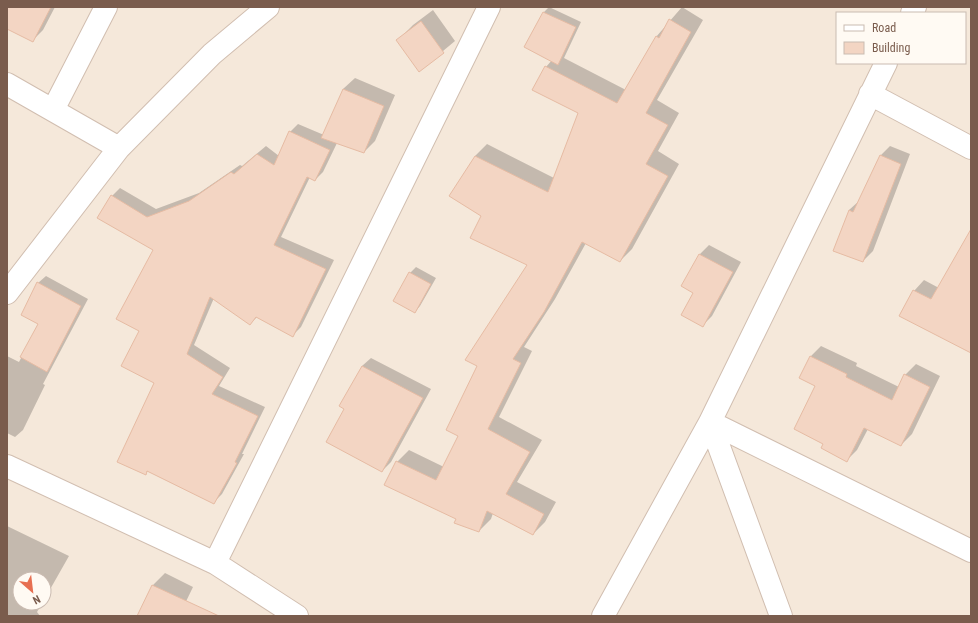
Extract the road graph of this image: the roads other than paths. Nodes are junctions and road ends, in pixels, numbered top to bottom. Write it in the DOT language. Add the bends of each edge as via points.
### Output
graph roads {
  1 [pos="106,7"];
  2 [pos="268,7"];
  3 [pos="489,7"];
  4 [pos="885,64"];
  5 [pos="7,84"];
  6 [pos="870,94"];
  7 [pos="53,110"];
  8 [pos="118,148"];
  9 [pos="971,148"];
  10 [pos="7,292"];
  11 [pos="710,422"];
  12 [pos="7,466"];
  13 [pos="971,551"];
  14 [pos="215,563"];
  15 [pos="297,616"];
  16 [pos="603,616"];
  17 [pos="781,616"];
  1 -- 7 [label="street"];
  2 -- 8 [label="street" via="212,54"];
  3 -- 14 [label="street"];
  4 -- 6 [label="street"];
  5 -- 7 [label="street"];
  6 -- 9 [label="street"];
  6 -- 11 [label="street"];
  7 -- 8 [label="street"];
  8 -- 10 [label="street"];
  11 -- 13 [label="street"];
  11 -- 16 [label="street"];
  11 -- 17 [label="street"];
  12 -- 14 [label="street"];
  14 -- 15 [label="street"];
}
